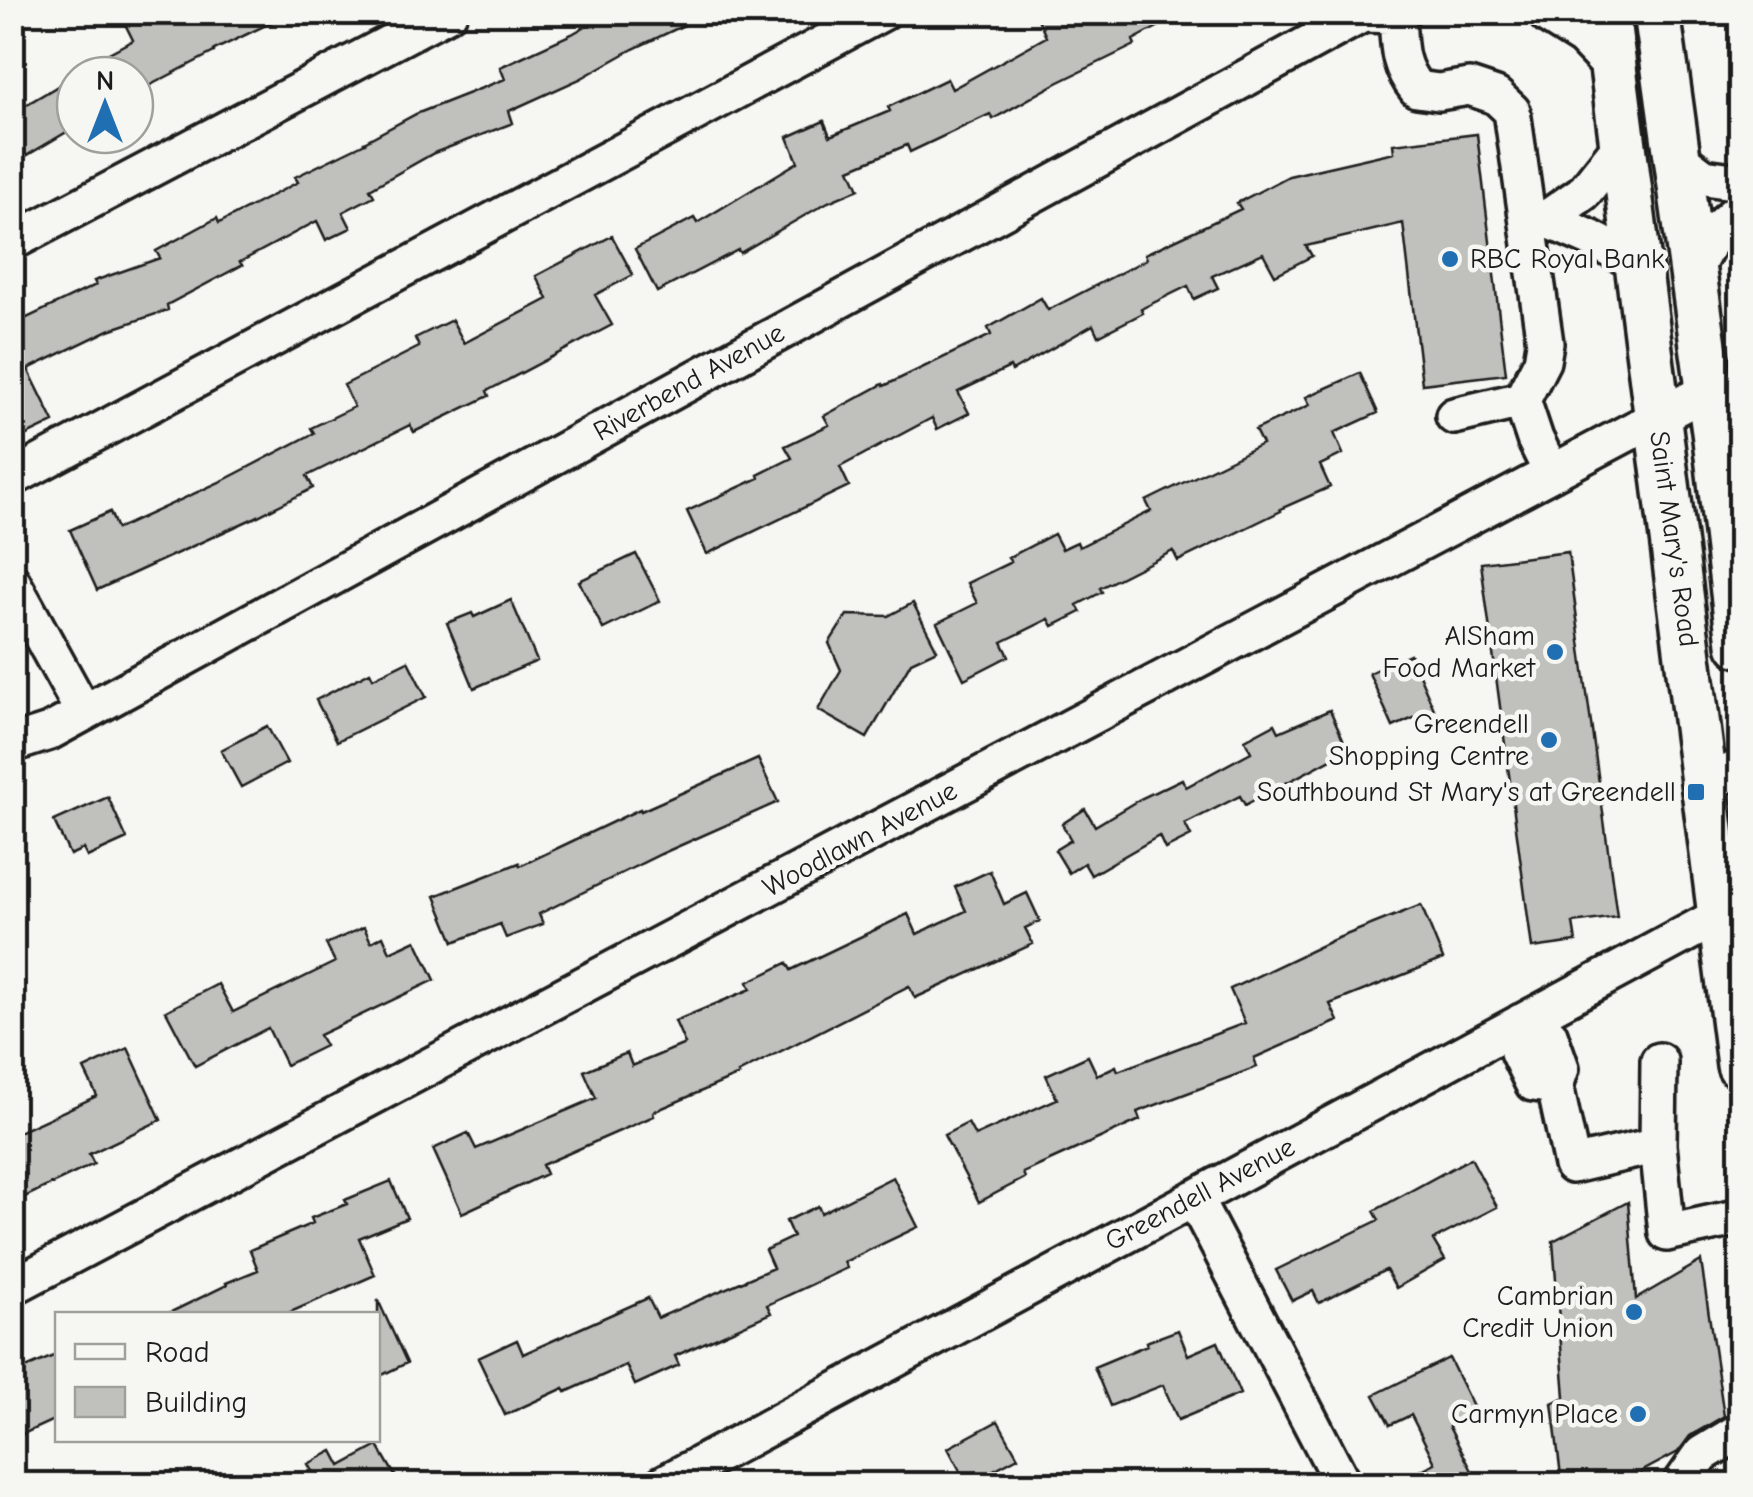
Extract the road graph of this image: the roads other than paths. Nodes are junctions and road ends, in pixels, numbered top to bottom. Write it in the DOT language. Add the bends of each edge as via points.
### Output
graph roads {
  1 [pos="448,12"];
  2 [pos="884,12"];
  3 [pos="1551,12"];
  4 [pos="1606,12"];
  5 [pos="1657,12"];
  6 [pos="1377,13"];
  7 [pos="1612,61"];
  8 [pos="1622,144"];
  9 [pos="1676,156"];
  10 [pos="1740,182"];
  11 [pos="1740,209"];
  12 [pos="1538,221"];
  13 [pos="12,242"];
  14 [pos="1637,263"];
  15 [pos="1692,274"];
  16 [pos="1707,391"];
  17 [pos="1522,400"];
  18 [pos="1454,416"];
  19 [pos="1657,417"];
  20 [pos="1728,434"];
  21 [pos="1552,473"];
  22 [pos="12,478"];
  23 [pos="12,582"];
  24 [pos="1737,587"];
  25 [pos="1740,644"];
  26 [pos="84,713"];
  27 [pos="12,744"];
  28 [pos="1723,776"];
  29 [pos="1731,913"];
  30 [pos="1522,1027"];
  31 [pos="1659,1061"];
  32 [pos="1740,1066"];
  33 [pos="1658,1145"];
  34 [pos="1194,1198"];
  35 [pos="1740,1217"];
  36 [pos="12,1287"];
  37 [pos="1740,1431"];
  38 [pos="663,1484"];
  39 [pos="1343,1484"];
  40 [pos="1682,1484"];
  1 -- 13 [label="street"];
  2 -- 22 [label="street"];
  3 -- 7 [label="main road"];
  4 -- 7 [label="main road, Saint Mary's Road"];
  5 -- 9 [label="main road, Saint Mary's Road"];
  6 -- 12 [label="street" via="1418,89 1469,87 1496,96 1512,111"];
  6 -- 26 [label="street, Riverbend Avenue"];
  7 -- 8 [label="main road, Saint Mary's Road"];
  8 -- 12 [label="street" via="1583,193"];
  8 -- 14 [label="main road, Saint Mary's Road"];
  9 -- 10 [label="street" via="1704,177"];
  9 -- 15 [label="main road, Saint Mary's Road"];
  11 -- 15 [label="street" via="1714,232"];
  12 -- 14 [label="street"];
  12 -- 17 [label="street" via="1545,344"];
  14 -- 19 [label="main road, Saint Mary's Road"];
  15 -- 16 [label="main road, Saint Mary's Road"];
  16 -- 19 [label="street, Woodlawn Avenue"];
  16 -- 20 [label="main road, Saint Mary's Road"];
  17 -- 18 [label="street"];
  17 -- 21 [label="street"];
  19 -- 21 [label="street, Woodlawn Avenue"];
  19 -- 28 [label="main road, Saint Mary's Road"];
  20 -- 24 [label="main road, Saint Mary's Road"];
  21 -- 36 [label="street, Woodlawn Avenue"];
  23 -- 26 [label="street"];
  24 -- 25 [label="main road, Saint Mary's Road"];
  26 -- 27 [label="street, Riverbend Avenue"];
  28 -- 29 [label="main road, Saint Mary's Road"];
  29 -- 30 [label="street, Greendell Avenue"];
  29 -- 32 [label="main road, Saint Mary's Road"];
  30 -- 33 [label="street" via="1518,1052 1533,1083 1554,1086 1572,1165"];
  30 -- 34 [label="street, Greendell Avenue"];
  31 -- 33 [label="street"];
  33 -- 35 [label="street" via="1667,1233"];
  34 -- 38 [label="street, Greendell Avenue"];
  34 -- 39 [label="street"];
  37 -- 40 [label="street" via="1702,1454"];
}
